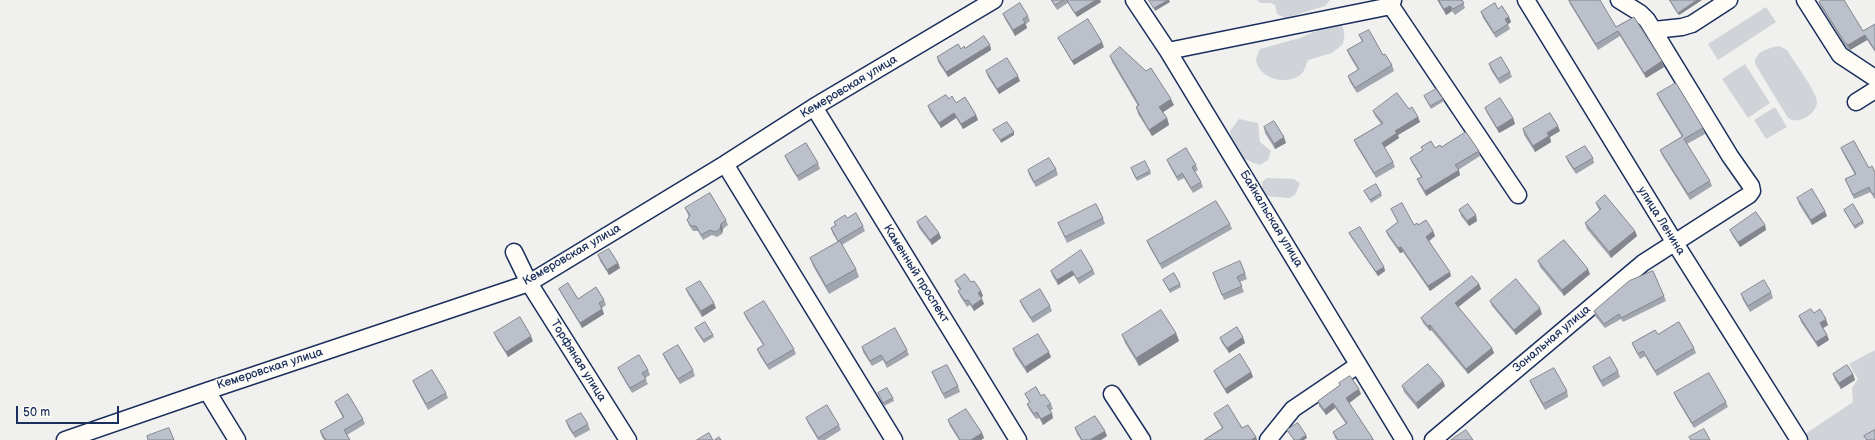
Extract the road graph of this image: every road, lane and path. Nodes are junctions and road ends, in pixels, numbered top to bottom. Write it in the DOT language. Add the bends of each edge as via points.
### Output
graph roads {
  1 [pos="994,0"];
  2 [pos="1134,0"];
  3 [pos="1619,0"];
  4 [pos="1729,0"];
  5 [pos="1805,0"];
  6 [pos="1532,2"];
  7 [pos="1392,3"];
  8 [pos="1654,30"];
  9 [pos="1168,51"];
  10 [pos="1875,78"];
  11 [pos="1875,90"];
  12 [pos="1856,102"];
  13 [pos="814,107"];
  14 [pos="725,164"];
  15 [pos="1518,195"];
  16 [pos="1675,243"];
  17 [pos="514,252"];
  18 [pos="529,283"];
  19 [pos="1358,365"];
  20 [pos="207,391"];
  21 [pos="1112,394"];
  22 [pos="65,440"];
  23 [pos="237,440"];
  24 [pos="628,440"];
  25 [pos="894,440"];
  26 [pos="1018,440"];
  27 [pos="1142,440"];
  28 [pos="1268,440"];
  29 [pos="1404,440"];
  30 [pos="1433,440"];
  31 [pos="1799,440"];
  1 -- 13 [label="street, Кемеровская улица"];
  2 -- 9 [label="street, Байкальская улица"];
  3 -- 8 [label="street" via="1640,13"];
  4 -- 8 [label="street" via="1692,24"];
  5 -- 10 [label="street" via="1840,55"];
  6 -- 16 [label="street, улица Ленина"];
  7 -- 9 [label="street"];
  7 -- 15 [label="street"];
  8 -- 16 [label="street, Зональная улица" via="1752,191"];
  9 -- 19 [label="street, Байкальская улица"];
  11 -- 12 [label="street"];
  13 -- 14 [label="street, Кемеровская улица"];
  13 -- 26 [label="street, Каменный проспект"];
  14 -- 18 [label="street, Кемеровская улица"];
  14 -- 25 [label="street"];
  16 -- 30 [label="street, Зональная улица" via="1642,263"];
  16 -- 31 [label="street, улица Ленина"];
  17 -- 18 [label="street, Торфяная улица"];
  18 -- 20 [label="street, Кемеровская улица"];
  18 -- 24 [label="street, Торфяная улица"];
  19 -- 28 [label="street" via="1293,410"];
  19 -- 29 [label="street, Байкальская улица"];
  20 -- 22 [label="street, Кемеровская улица"];
  20 -- 23 [label="street"];
  21 -- 27 [label="street"];
}
